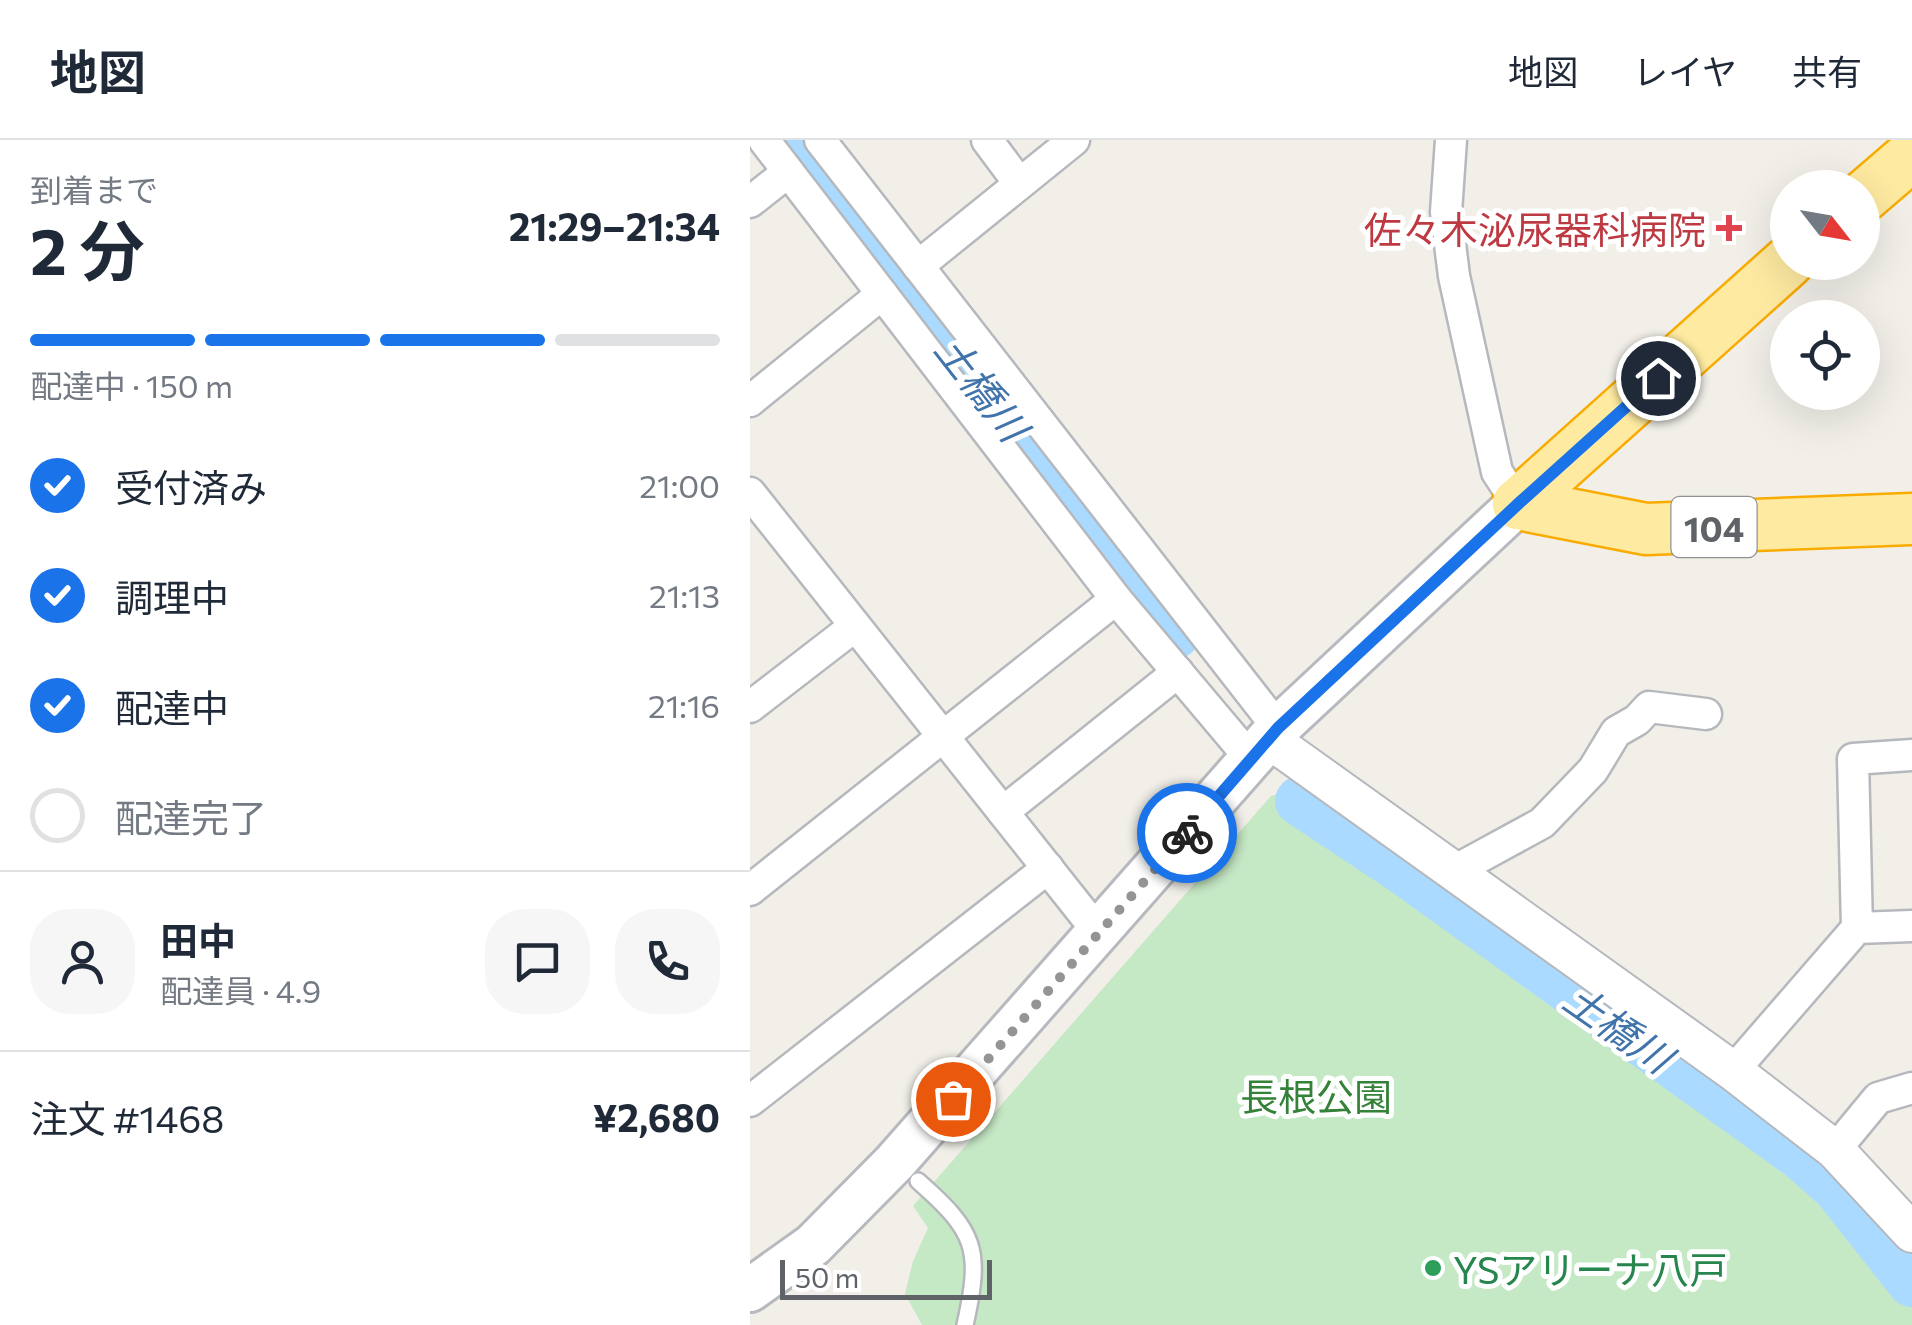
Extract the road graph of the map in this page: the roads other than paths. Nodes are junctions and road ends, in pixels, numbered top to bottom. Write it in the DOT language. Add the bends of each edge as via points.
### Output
graph roads {
  1 [pos="764,140"];
  2 [pos="820,140"];
  3 [pos="987,140"];
  4 [pos="1074,140"];
  5 [pos="1452,140"];
  6 [pos="1912,154"];
  7 [pos="788,172"];
  8 [pos="1880,182"];
  9 [pos="1019,183"];
  10 [pos="750,202"];
  11 [pos="918,266"];
  12 [pos="1770,278"];
  13 [pos="882,294"];
  14 [pos="750,401"];
  15 [pos="750,492"];
  16 [pos="1518,504"];
  17 [pos="1912,520"];
  18 [pos="1116,600"];
  19 [pos="855,626"];
  20 [pos="1178,672"];
  21 [pos="750,707"];
  22 [pos="1706,714"];
  23 [pos="943,739"];
  24 [pos="1266,742"];
  25 [pos="1912,756"];
  26 [pos="1003,812"];
  27 [pos="1048,868"];
  28 [pos="1458,873"];
  29 [pos="750,889"];
  30 [pos="1912,926"];
  31 [pos="1857,928"];
  32 [pos="1099,933"];
  33 [pos="1733,1071"];
  34 [pos="1912,1088"];
  35 [pos="750,1101"];
  36 [pos="1835,1150"];
  37 [pos="918,1181"];
  38 [pos="1912,1233"];
  39 [pos="751,1288"];
  40 [pos="965,1325"];
  1 -- 7 [label="street"];
  2 -- 11 [label="street"];
  3 -- 9 [label="street"];
  4 -- 9 [label="street"];
  5 -- 16 [label="street" via="1446,212 1454,276 1497,472"];
  6 -- 8 [label="highway"];
  7 -- 10 [label="street"];
  7 -- 13 [label="street"];
  9 -- 11 [label="street"];
  11 -- 24 [label="street"];
  12 -- 16 [label="highway"];
  13 -- 14 [label="street"];
  13 -- 18 [label="street"];
  15 -- 19 [label="street"];
  16 -- 17 [label="highway, 104" via="1646,529"];
  16 -- 24 [label="main road"];
  18 -- 20 [label="street"];
  18 -- 23 [label="street"];
  19 -- 21 [label="street"];
  19 -- 23 [label="street"];
  20 -- 24 [label="street"];
  20 -- 26 [label="street"];
  22 -- 28 [label="street" via="1650,706 1616,732 1593,770 1542,823"];
  23 -- 26 [label="street"];
  23 -- 29 [label="street"];
  24 -- 28 [label="street"];
  24 -- 32 [label="main road"];
  25 -- 31 [label="street" via="1853,759"];
  26 -- 27 [label="street"];
  27 -- 32 [label="street"];
  27 -- 35 [label="street"];
  28 -- 33 [label="street"];
  30 -- 31 [label="street"];
  31 -- 33 [label="street"];
  32 -- 39 [label="main road" via="895,1162 813,1245"];
  33 -- 36 [label="street"];
  34 -- 36 [label="street" via="1878,1098"];
  36 -- 38 [label="street"];
  37 -- 40 [label="lane" via="957,1216 966,1234 976,1276"];
}
